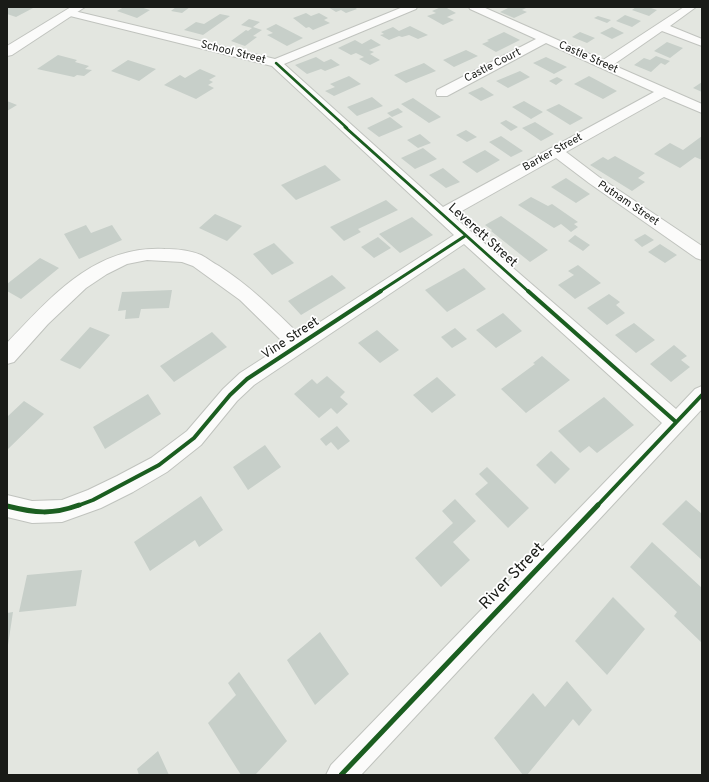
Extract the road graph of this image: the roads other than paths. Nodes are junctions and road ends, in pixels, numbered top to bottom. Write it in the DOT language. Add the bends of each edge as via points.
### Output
graph roads {
  1 [pos="412,7"];
  2 [pos="474,7"];
  3 [pos="691,7"];
  4 [pos="75,10"];
  5 [pos="662,27"];
  6 [pos="545,39"];
  7 [pos="702,43"];
  8 [pos="7,52"];
  9 [pos="276,63"];
  10 [pos="604,65"];
  11 [pos="664,92"];
  12 [pos="442,93"];
  13 [pos="702,109"];
  14 [pos="556,151"];
  15 [pos="443,214"];
  16 [pos="465,236"];
  17 [pos="702,254"];
  18 [pos="299,346"];
  19 [pos="7,356"];
  20 [pos="702,395"];
  21 [pos="676,422"];
  22 [pos="7,506"];
  23 [pos="341,775"];
  1 -- 9 [label="street, School Street"];
  2 -- 6 [label="street, Castle Street"];
  3 -- 5 [label="street"];
  4 -- 8 [label="main road"];
  4 -- 9 [label="street, School Street"];
  5 -- 7 [label="street"];
  5 -- 10 [label="street"];
  6 -- 10 [label="street, Castle Street"];
  6 -- 12 [label="street, Castle Court"];
  9 -- 15 [label="street, Leverett Street"];
  10 -- 11 [label="street, Castle Street"];
  11 -- 13 [label="street, Castle Street"];
  11 -- 14 [label="street, Barker Street"];
  14 -- 15 [label="street, Barker Street"];
  14 -- 17 [label="street, Putnam Street"];
  15 -- 16 [label="street, Leverett Street"];
  16 -- 18 [label="street, Vine Street"];
  16 -- 21 [label="street, Leverett Street"];
  18 -- 19 [label="street" via="245,292 225,278 192,258 149,252 127,257 87,278 65,295"];
  18 -- 22 [label="street, Vine Street" via="247,380 230,395 194,438 159,465 125,484 93,500 62,511 32,512"];
  20 -- 21 [label="street, River Street"];
  21 -- 23 [label="street, River Street"];
}
